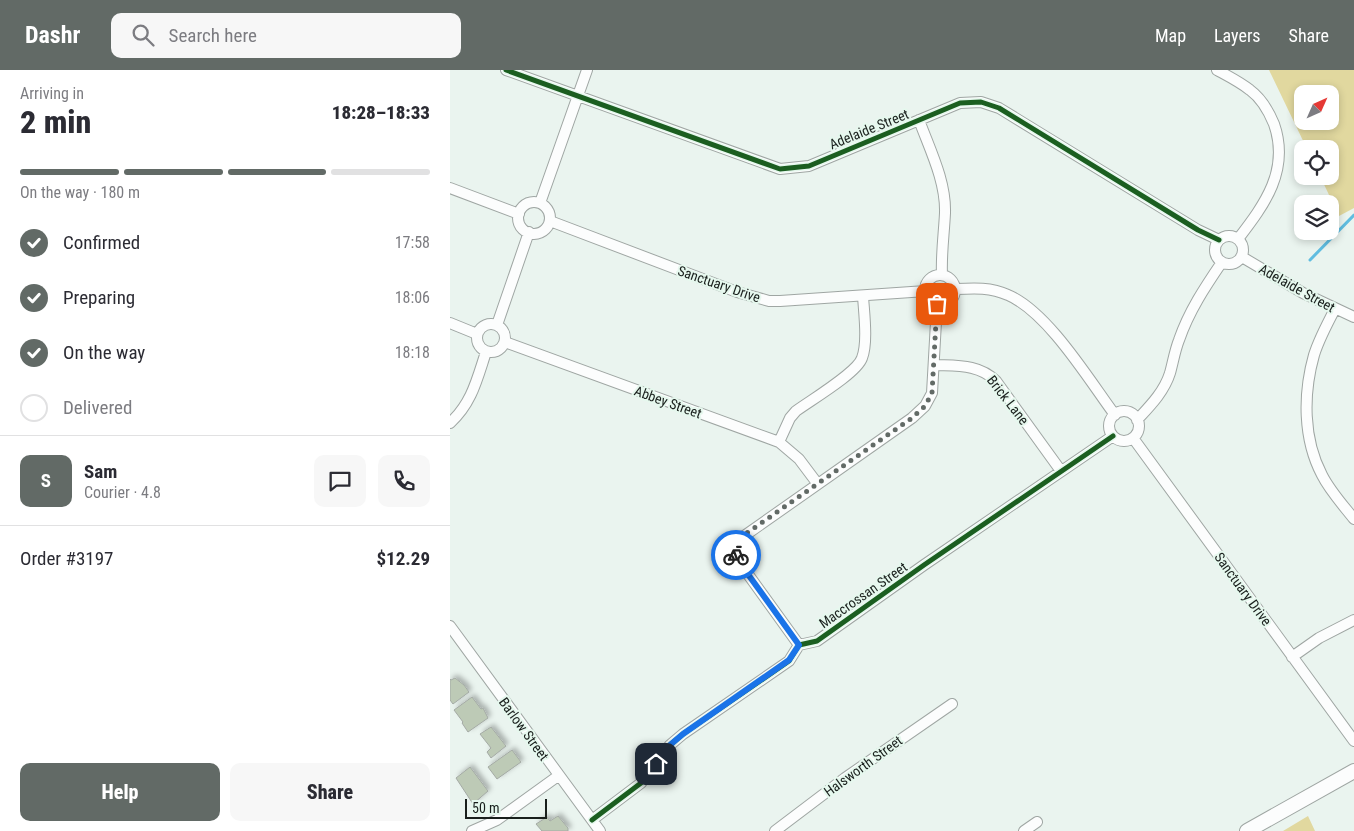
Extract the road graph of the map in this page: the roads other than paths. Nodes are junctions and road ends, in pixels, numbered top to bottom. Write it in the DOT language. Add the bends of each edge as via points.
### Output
graph roads {
  1 [pos="506,70"];
  2 [pos="588,70"];
  3 [pos="1217,70"];
  4 [pos="578,97"];
  5 [pos="919,120"];
  6 [pos="450,188"];
  7 [pos="540,203"];
  8 [pos="519,214"];
  9 [pos="550,221"];
  10 [pos="530,232"];
  11 [pos="1238,239"];
  12 [pos="1219,240"];
  13 [pos="1242,257"];
  14 [pos="1222,262"];
  15 [pos="942,275"];
  16 [pos="955,290"];
  17 [pos="926,291"];
  18 [pos="863,296"];
  19 [pos="937,304"];
  20 [pos="1335,309"];
  21 [pos="1354,317"];
  22 [pos="450,323"];
  23 [pos="497,325"];
  24 [pos="477,334"];
  25 [pos="505,342"];
  26 [pos="486,352"];
  27 [pos="934,365"];
  28 [pos="1115,414"];
  29 [pos="1137,420"];
  30 [pos="450,423"];
  31 [pos="1113,436"];
  32 [pos="1133,438"];
  33 [pos="779,442"];
  34 [pos="1061,471"];
  35 [pos="817,483"];
  36 [pos="1354,519"];
  37 [pos="1354,620"];
  38 [pos="450,626"];
  39 [pos="799,645"];
  40 [pos="1292,657"];
  41 [pos="952,704"];
  42 [pos="1354,741"];
  43 [pos="1354,771"];
  44 [pos="558,776"];
  45 [pos="592,820"];
  46 [pos="1037,822"];
  47 [pos="472,831"];
  48 [pos="600,831"];
  49 [pos="775,831"];
  50 [pos="1024,831"];
  51 [pos="1247,831"];
  1 -- 4 [label="street, Adelaide Street"];
  2 -- 4 [label="street"];
  3 -- 11 [label="street" via="1252,90 1270,116 1278,138 1280,157 1274,185"];
  4 -- 5 [label="street, Adelaide Street" via="780,169 809,166"];
  4 -- 7 [label="street"];
  5 -- 12 [label="street, Adelaide Street" via="960,103 981,102 998,108"];
  5 -- 15 [label="street" via="940,176 945,212"];
  6 -- 8 [label="street"];
  7 -- 8 [label="street" via="526,204"];
  7 -- 9 [label="street" via="548,209"];
  8 -- 10 [label="street" via="521,227"];
  9 -- 10 [label="street" via="542,232"];
  9 -- 18 [label="street, Sanctuary Drive" via="756,298 789,301"];
  10 -- 23 [label="street"];
  11 -- 12 [label="street" via="1230,236"];
  11 -- 13 [label="street" via="1243,245"];
  12 -- 14 [label="street" via="1215,252"];
  13 -- 14 [label="street" via="1235,263"];
  13 -- 20 [label="street, Adelaide Street"];
  14 -- 29 [label="street" via="1192,311 1161,392"];
  15 -- 16 [label="street" via="951,279"];
  15 -- 17 [label="street" via="931,278"];
  16 -- 19 [label="street" via="948,302"];
  16 -- 28 [label="street" via="983,288 1007,294 1026,306 1056,336"];
  17 -- 18 [label="street, Sanctuary Drive"];
  17 -- 19 [label="street" via="930,300"];
  18 -- 33 [label="street" via="864,349 861,362 796,410"];
  19 -- 27 [label="street"];
  20 -- 21 [label="street, Adelaide Street"];
  20 -- 36 [label="street" via="1314,355 1308,385 1307,425 1322,475"];
  22 -- 24 [label="street"];
  23 -- 24 [label="street" via="483,326"];
  23 -- 25 [label="street" via="504,332"];
  24 -- 26 [label="street" via="479,347"];
  25 -- 26 [label="street" via="500,350"];
  25 -- 33 [label="street, Abbey Street"];
  26 -- 30 [label="street" via="467,403"];
  27 -- 34 [label="street, Brick Lane" via="974,367 990,375"];
  27 -- 35 [label="street" via="932,393 920,412"];
  28 -- 29 [label="street" via="1128,412"];
  28 -- 31 [label="street" via="1109,424"];
  29 -- 32 [label="street" via="1138,430"];
  31 -- 32 [label="street" via="1122,441"];
  31 -- 34 [label="street, Maccrossan Street"];
  32 -- 40 [label="street, Sanctuary Drive"];
  33 -- 35 [label="street, Abbey Street" via="799,459"];
  34 -- 39 [label="street, Maccrossan Street" via="817,641"];
  35 -- 39 [label="street" via="744,535 735,548 742,566"];
  37 -- 40 [label="street"];
  38 -- 44 [label="street, Barlow Street"];
  39 -- 45 [label="street" via="789,660 683,734 670,745 640,783"];
  40 -- 42 [label="street, Sanctuary Drive"];
  41 -- 49 [label="street, Halsworth Street"];
  43 -- 51 [label="main road"];
  44 -- 45 [label="street, Barlow Street"];
  44 -- 47 [label="street" via="497,820"];
  45 -- 48 [label="street, Barlow Street"];
  46 -- 50 [label="street"];
}
